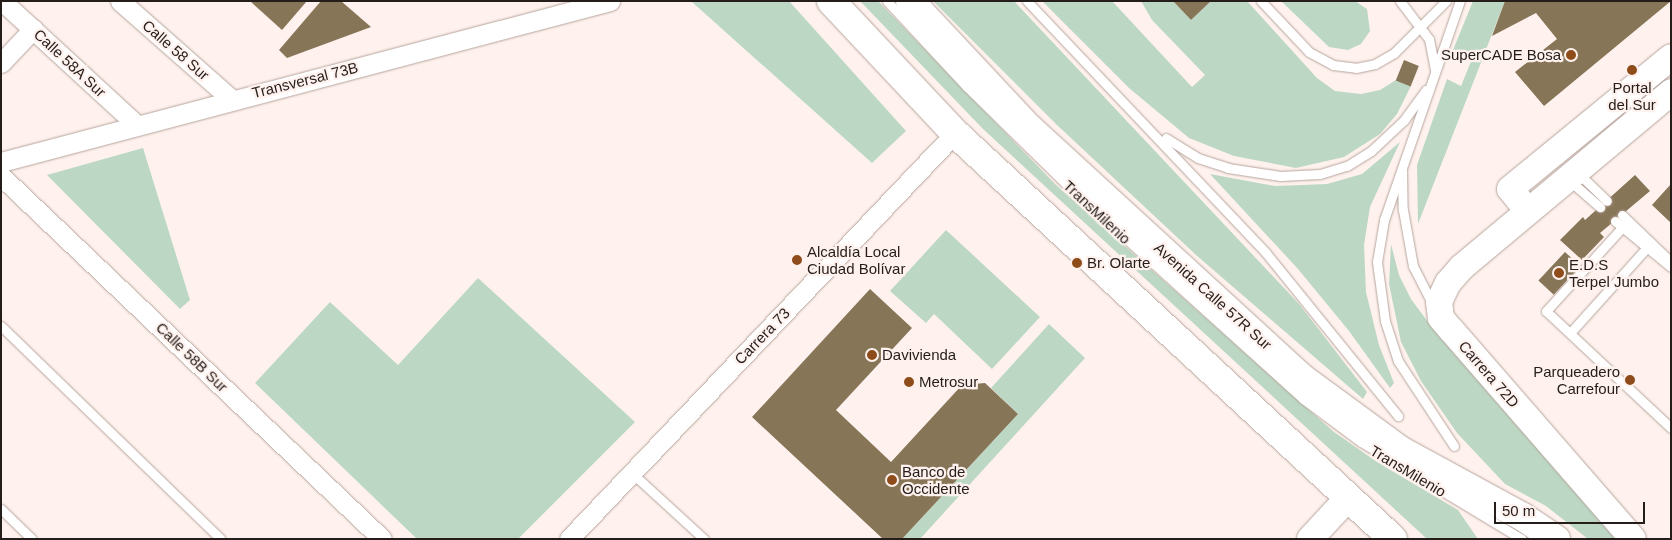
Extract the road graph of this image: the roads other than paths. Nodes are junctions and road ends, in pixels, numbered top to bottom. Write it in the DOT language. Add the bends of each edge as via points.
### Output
graph roads {
  1 [pos="2,1"];
  2 [pos="120,1"];
  3 [pos="610,1"];
  4 [pos="831,1"];
  5 [pos="887,1"];
  6 [pos="910,1"];
  7 [pos="1027,1"];
  8 [pos="1261,1"];
  9 [pos="1394,1"];
  10 [pos="1400,1"];
  11 [pos="1460,1"];
  12 [pos="1444,2"];
  13 [pos="1411,14"];
  14 [pos="1452,25"];
  15 [pos="1422,28"];
  16 [pos="33,29"];
  17 [pos="1671,57"];
  18 [pos="1,63"];
  19 [pos="1435,74"];
  20 [pos="1671,92"];
  21 [pos="231,99"];
  22 [pos="1127,106"];
  23 [pos="137,125"];
  24 [pos="955,133"];
  25 [pos="1,162"];
  26 [pos="1402,164"];
  27 [pos="1572,175"];
  28 [pos="1,176"];
  29 [pos="1607,201"];
  30 [pos="1600,207"];
  31 [pos="1528,212"];
  32 [pos="1649,246"];
  33 [pos="1671,262"];
  34 [pos="1671,267"];
  35 [pos="1441,318"];
  36 [pos="1,326"];
  37 [pos="1570,333"];
  38 [pos="1398,416"];
  39 [pos="1671,428"];
  40 [pos="1454,446"];
  41 [pos="632,473"];
  42 [pos="1348,498"];
  43 [pos="1,509"];
  44 [pos="32,539"];
  45 [pos="221,539"];
  46 [pos="382,539"];
  47 [pos="569,539"];
  48 [pos="704,539"];
  49 [pos="1310,539"];
  50 [pos="1393,539"];
  51 [pos="1522,539"];
  52 [pos="1556,539"];
  53 [pos="1633,539"];
  1 -- 16 [label="street, Calle 58A Sur"];
  2 -- 21 [label="street, Calle 58 Sur"];
  3 -- 21 [label="street, Transversal 73B"];
  4 -- 24 [label="highway"];
  5 -- 51 [label="lane, TransMilenio" via="1072,190 1303,399 1361,442"];
  6 -- 52 [label="highway, Avenida Calle 57R Sur" via="1028,127 1302,378 1393,445 1523,517"];
  7 -- 22 [label="lane"];
  8 -- 15 [label="lane" via="1309,52 1345,68 1361,68 1387,58"];
  9 -- 13 [label="lane"];
  10 -- 13 [label="lane"];
  11 -- 14 [label="lane"];
  12 -- 14 [label="lane"];
  12 -- 15 [label="lane"];
  13 -- 15 [label="lane"];
  14 -- 19 [label="lane"];
  15 -- 19 [label="lane" via="1432,47"];
  16 -- 18 [label="street"];
  16 -- 23 [label="street, Calle 58A Sur"];
  17 -- 31 [label="street" via="1510,189"];
  19 -- 22 [label="lane" via="1404,120 1372,151 1347,166 1310,175 1262,174 1211,163 1172,144"];
  19 -- 26 [label="lane"];
  20 -- 27 [label="street"];
  21 -- 23 [label="street, Transversal 73B"];
  22 -- 38 [label="lane" via="1301,293"];
  23 -- 25 [label="street, Transversal 73B"];
  24 -- 41 [label="street, Carrera 73"];
  24 -- 42 [label="highway"];
  26 -- 35 [label="lane" via="1404,210 1413,266 1428,300"];
  26 -- 40 [label="lane" via="1379,241 1377,262 1385,322 1398,361"];
  27 -- 29 [label="lane"];
  27 -- 30 [label="lane"];
  27 -- 31 [label="street"];
  28 -- 46 [label="street, Calle 58B Sur"];
  31 -- 35 [label="street" via="1455,274 1439,302"];
  32 -- 33 [label="lane"];
  32 -- 34 [label="lane"];
  32 -- 37 [label="lane"];
  32 -- 37 [label="lane" via="1622,221 1546,311"];
  35 -- 53 [label="street, Carrera 72D"];
  36 -- 45 [label="lane"];
  37 -- 39 [label="lane"];
  41 -- 47 [label="street, Carrera 73"];
  41 -- 48 [label="lane"];
  42 -- 49 [label="street"];
  42 -- 50 [label="highway"];
  43 -- 44 [label="lane"];
}
